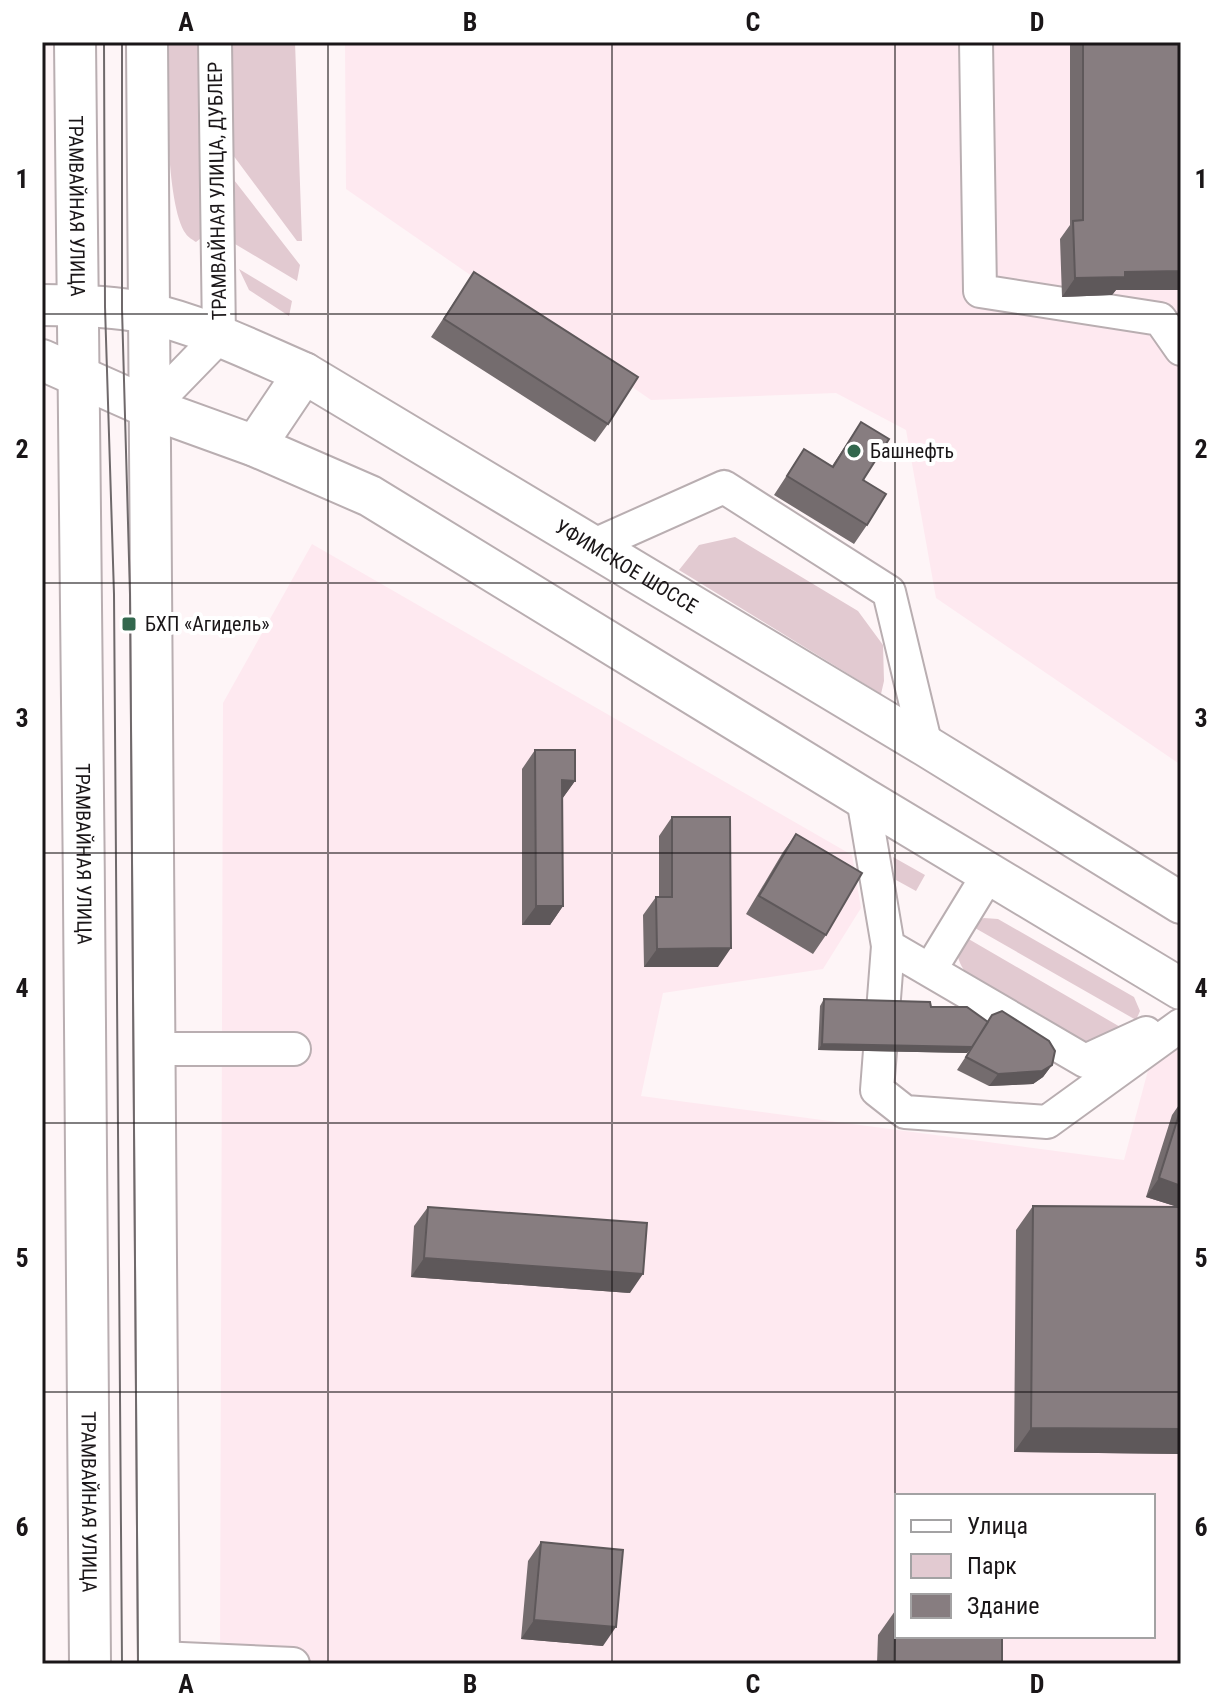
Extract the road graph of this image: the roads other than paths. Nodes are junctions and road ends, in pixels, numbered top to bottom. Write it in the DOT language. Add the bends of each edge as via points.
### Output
graph roads {
  1 [pos="75,42"];
  2 [pos="147,42"];
  3 [pos="215,42"];
  4 [pos="976,42"];
  5 [pos="60,305"];
  6 [pos="149,314"];
  7 [pos="219,337"];
  8 [pos="1181,349"];
  9 [pos="42,360"];
  10 [pos="304,373"];
  11 [pos="78,376"];
  12 [pos="150,408"];
  13 [pos="255,446"];
  14 [pos="592,546"];
  15 [pos="926,746"];
  16 [pos="863,798"];
  17 [pos="988,875"];
  18 [pos="1181,903"];
  19 [pos="888,946"];
  20 [pos="930,970"];
  21 [pos="1181,989"];
  22 [pos="1181,1018"];
  23 [pos="1181,1025"];
  24 [pos="154,1049"];
  25 [pos="294,1049"];
  26 [pos="159,1661"];
  27 [pos="90,1664"];
  28 [pos="293,1664"];
  1 -- 5 [label="main road, ТРАМВАЙНАЯ УЛИЦА"];
  2 -- 6 [label="main road"];
  3 -- 7 [label="street, ТРАМВАЙНАЯ УЛИЦА, ДУБЛЕР"];
  4 -- 8 [label="street" via="980,291 1160,319"];
  5 -- 6 [label="main road, УФИМСКОЕ ШОССЕ"];
  5 -- 11 [label="main road, ТРАМВАЙНАЯ УЛИЦА"];
  6 -- 7 [label="main road, УФИМСКОЕ ШОССЕ"];
  6 -- 12 [label="main road"];
  7 -- 10 [label="main road, УФИМСКОЕ ШОССЕ"];
  7 -- 12 [label="street, ТРАМВАЙНАЯ УЛИЦА, ДУБЛЕР"];
  9 -- 11 [label="main road"];
  10 -- 13 [label="main road"];
  10 -- 14 [label="main road, УФИМСКОЕ ШОССЕ"];
  11 -- 12 [label="main road"];
  11 -- 27 [label="main road, ТРАМВАЙНАЯ УЛИЦА"];
  12 -- 13 [label="main road"];
  12 -- 24 [label="main road"];
  13 -- 16 [label="main road" via="370,496"];
  14 -- 15 [label="main road, УФИМСКОЕ ШОССЕ"];
  14 -- 15 [label="street" via="724,487 889,592"];
  15 -- 18 [label="main road, УФИМСКОЕ ШОССЕ"];
  16 -- 17 [label="main road"];
  16 -- 19 [label="street"];
  17 -- 20 [label="street"];
  17 -- 21 [label="main road"];
  19 -- 20 [label="street"];
  19 -- 23 [label="street" via="877,1090 905,1112 1047,1122"];
  20 -- 22 [label="street" via="1085,1061"];
  24 -- 25 [label="street"];
  24 -- 26 [label="main road"];
  26 -- 28 [label="street"];
}
